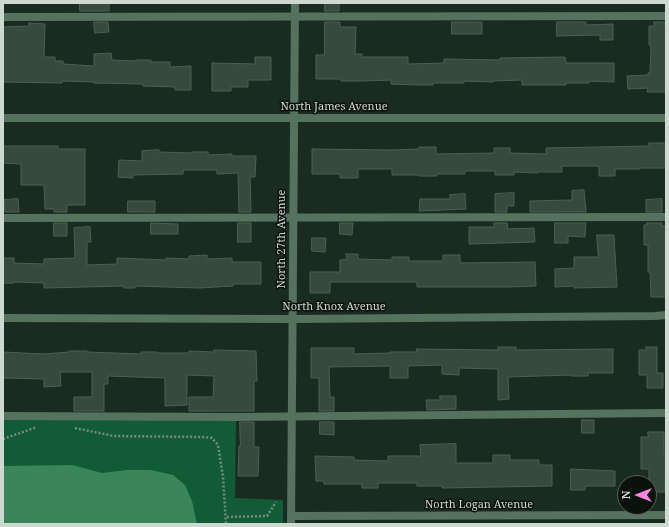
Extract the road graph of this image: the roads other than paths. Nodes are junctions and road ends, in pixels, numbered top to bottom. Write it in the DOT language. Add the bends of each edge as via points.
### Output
graph roads {
  1 [pos="295,3"];
  2 [pos="295,16"];
  3 [pos="666,16"];
  4 [pos="3,17"];
  5 [pos="3,118"];
  6 [pos="294,118"];
  7 [pos="666,118"];
  8 [pos="666,217"];
  9 [pos="3,218"];
  10 [pos="293,218"];
  11 [pos="666,315"];
  12 [pos="3,318"];
  13 [pos="293,318"];
  14 [pos="666,413"];
  15 [pos="3,416"];
  16 [pos="292,416"];
  17 [pos="666,515"];
  18 [pos="291,520"];
  1 -- 2 [label="street, North 27th Avenue"];
  2 -- 3 [label="street"];
  2 -- 4 [label="street"];
  2 -- 6 [label="street, North 27th Avenue"];
  5 -- 6 [label="street, North James Avenue"];
  6 -- 7 [label="street, North James Avenue"];
  6 -- 10 [label="street, North 27th Avenue"];
  8 -- 10 [label="street"];
  9 -- 10 [label="street"];
  10 -- 13 [label="street, North 27th Avenue"];
  11 -- 13 [label="street, North Knox Avenue"];
  12 -- 13 [label="street, North Knox Avenue"];
  13 -- 16 [label="street, North 27th Avenue"];
  14 -- 16 [label="street"];
  15 -- 16 [label="street"];
  16 -- 18 [label="street, North 27th Avenue"];
  17 -- 18 [label="street, North Logan Avenue"];
}
